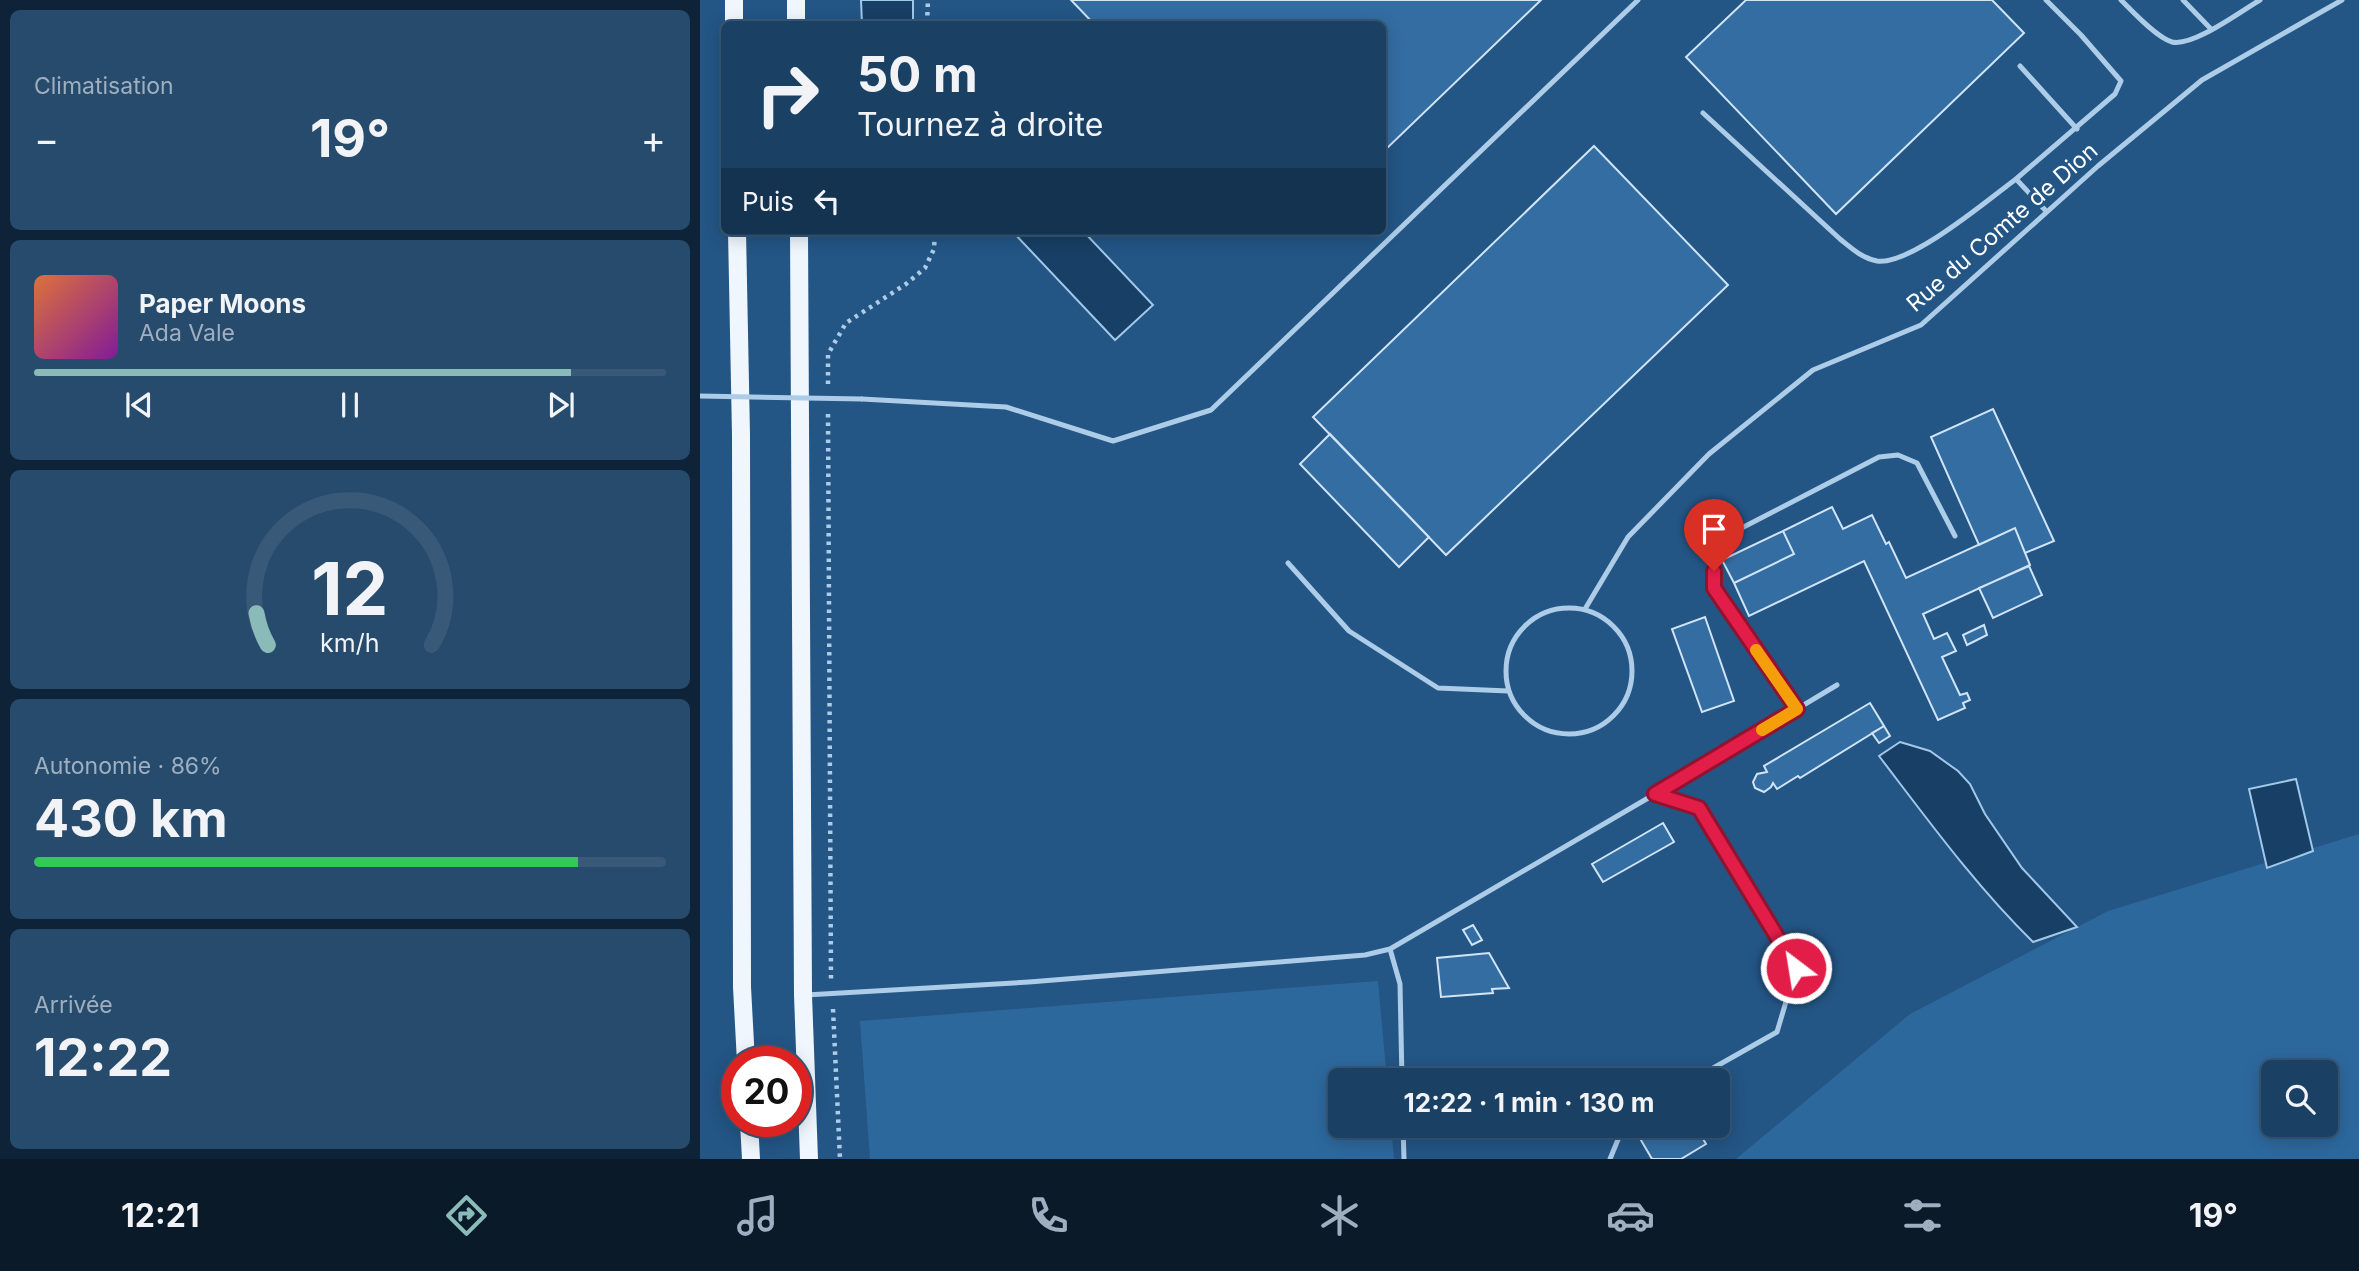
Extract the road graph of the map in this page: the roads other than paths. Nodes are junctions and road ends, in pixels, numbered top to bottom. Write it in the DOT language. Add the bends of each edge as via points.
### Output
graph roads {
  1 [pos="734,0"];
  2 [pos="796,0"];
  3 [pos="1638,0"];
  4 [pos="2046,0"];
  5 [pos="2121,0"];
  6 [pos="2183,0"];
  7 [pos="2260,0"];
  8 [pos="2342,0"];
  9 [pos="734,21"];
  10 [pos="796,21"];
  11 [pos="2211,29"];
  12 [pos="2020,66"];
  13 [pos="1703,113"];
  14 [pos="2077,129"];
  15 [pos="2016,179"];
  16 [pos="2047,212"];
  17 [pos="737,235"];
  18 [pos="799,235"];
  19 [pos="700,396"];
  20 [pos="1955,536"];
  21 [pos="1288,563"];
  22 [pos="1585,609"];
  23 [pos="1837,685"];
  24 [pos="1508,691"];
  25 [pos="1797,709"];
  26 [pos="1655,794"];
  27 [pos="1390,949"];
  28 [pos="803,995"];
  29 [pos="745,1046"];
  30 [pos="1402,1068"];
  31 [pos="1713,1068"];
  32 [pos="750,1137"];
  33 [pos="1403,1138"];
  34 [pos="1619,1138"];
  35 [pos="751,1159"];
  36 [pos="809,1159"];
  37 [pos="1404,1159"];
  38 [pos="1610,1159"];
  1 -- 9 [label="main road"];
  2 -- 10 [label="main road"];
  3 -- 19 [label="lane, bridge" via="1211,410 1113,441 1006,407"];
  4 -- 14 [label="lane" via="2121,81 2115,94"];
  5 -- 11 [label="lane" via="2172,42 2191,40"];
  6 -- 11 [label="lane"];
  7 -- 11 [label="lane"];
  8 -- 16 [label="lane, Rue du Comte de Dion" via="2202,80"];
  12 -- 14 [label="lane"];
  13 -- 15 [label="lane" via="1840,239 1859,254 1880,261 1933,241"];
  14 -- 15 [label="lane"];
  15 -- 16 [label="lane"];
  16 -- 22 [label="lane, Rue du Comte de Dion" via="1921,325 1812,370 1709,454 1628,537"];
  17 -- 29 [label="main road"];
  18 -- 28 [label="main road"];
  20 -- 25 [label="lane" via="1917,463 1898,455 1879,457 1734,532 1714,555 1714,588"];
  21 -- 24 [label="lane" via="1349,631 1438,688"];
  22 -- 24 [label="lane" via="1547,612 1516,635 1505,672"];
  22 -- 24 [label="lane" via="1605,618 1621,634 1631,654 1628,696 1616,715 1577,735 1555,734 1534,725 1518,710"];
  23 -- 25 [label="lane"];
  25 -- 26 [label="lane"];
  26 -- 27 [label="lane"];
  26 -- 31 [label="lane" via="1699,808 1796,968 1777,1032"];
  27 -- 28 [label="lane" via="1311,960"];
  27 -- 30 [label="lane" via="1399,984"];
  28 -- 36 [label="main road"];
  32 -- 35 [label="main road"];
  33 -- 37 [label="lane"];
  34 -- 38 [label="lane"];
}
